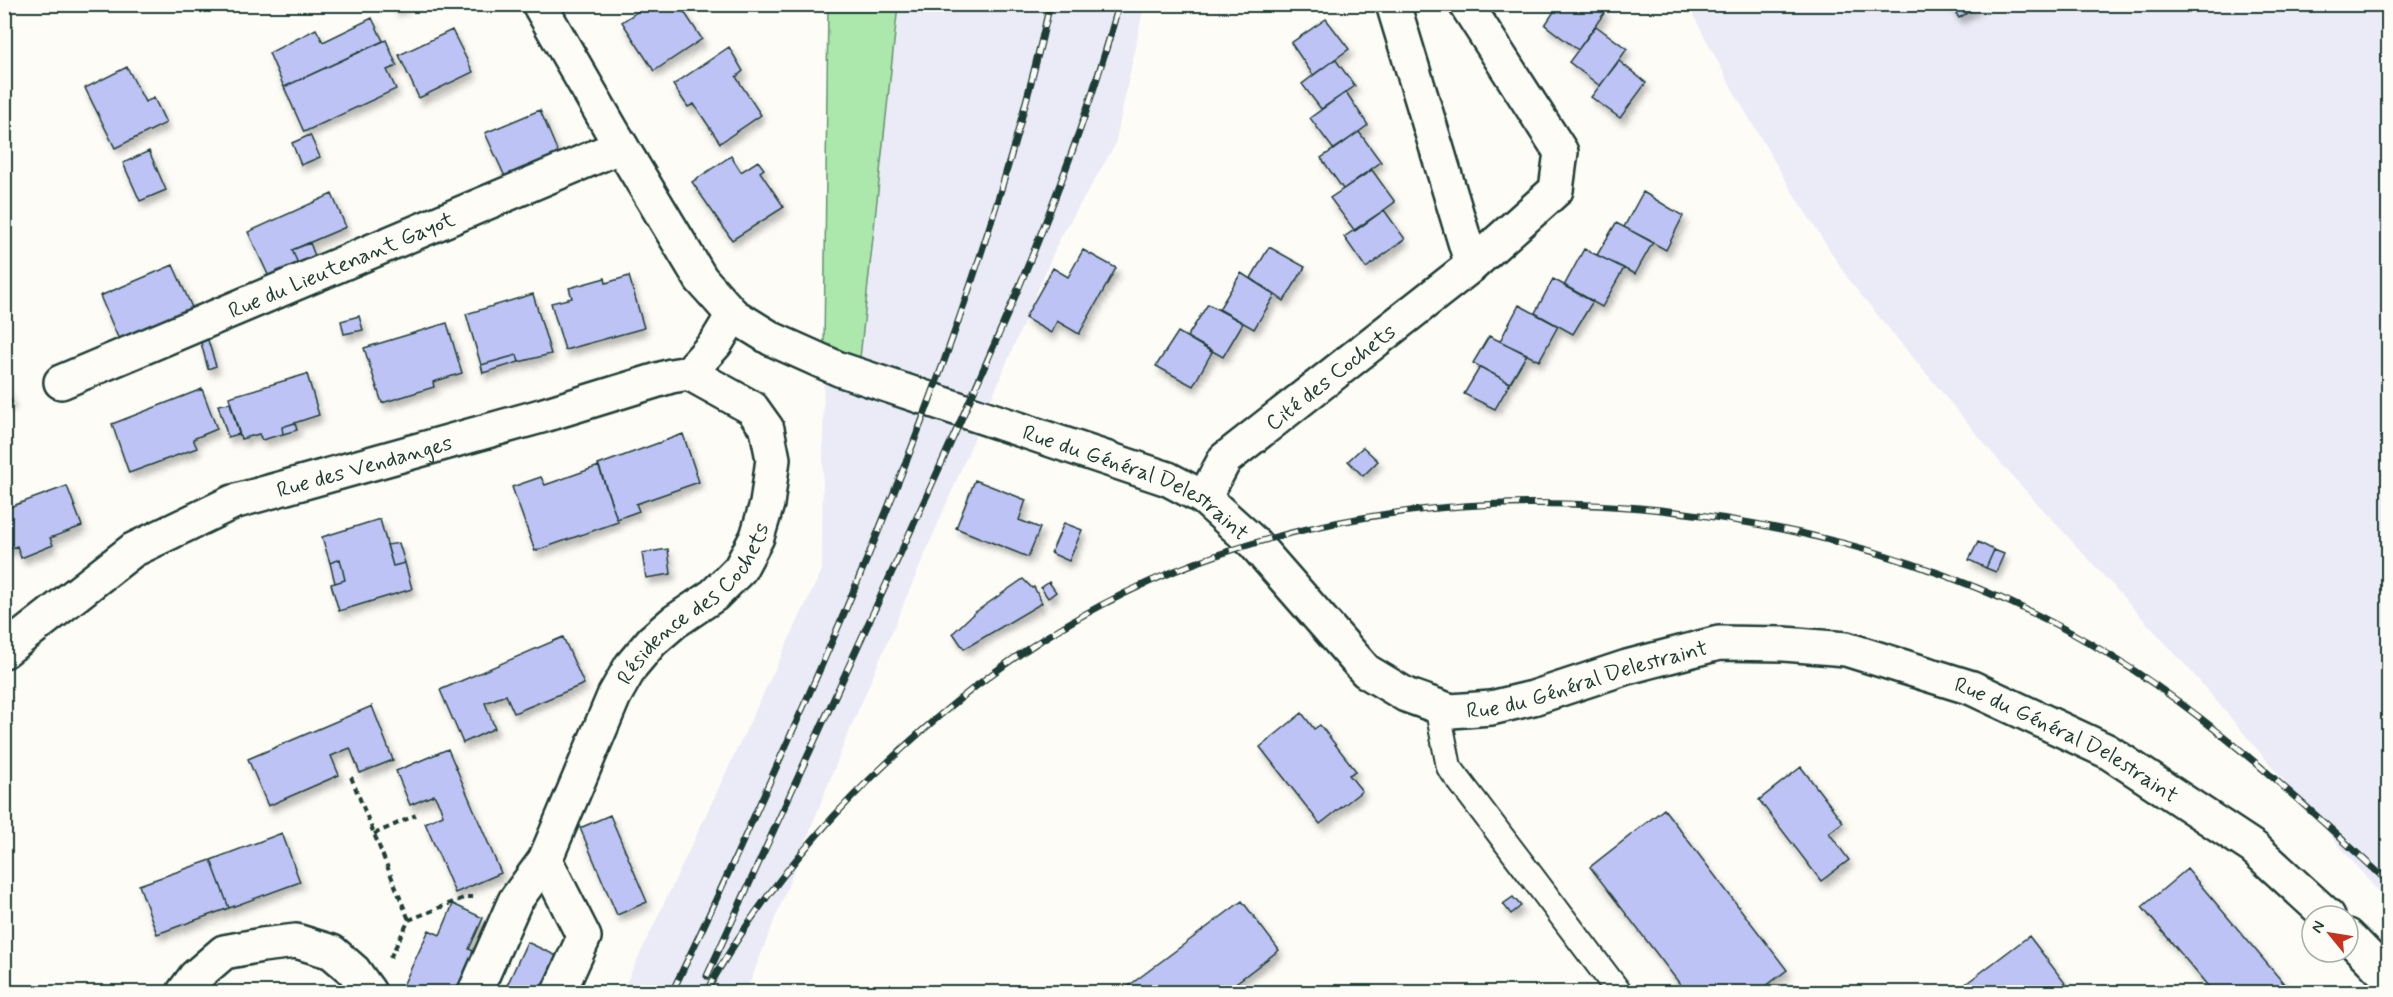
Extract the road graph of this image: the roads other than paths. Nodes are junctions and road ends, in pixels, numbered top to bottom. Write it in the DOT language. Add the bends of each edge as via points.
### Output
graph roads {
  1 [pos="539,4"];
  2 [pos="1393,4"];
  3 [pos="1466,4"];
  4 [pos="621,146"];
  5 [pos="1472,265"];
  6 [pos="733,315"];
  7 [pos="689,373"];
  8 [pos="61,382"];
  9 [pos="1204,498"];
  10 [pos="4,651"];
  11 [pos="1437,706"];
  12 [pos="545,860"];
  13 [pos="2315,904"];
  14 [pos="2360,948"];
  15 [pos="2388,977"];
  16 [pos="184,993"];
  17 [pos="369,993"];
  18 [pos="475,993"];
  19 [pos="559,993"];
  20 [pos="1619,993"];
  1 -- 4 [label="street"];
  2 -- 5 [label="street"];
  3 -- 5 [label="street, Cité des Cochets" via="1561,152 1556,190"];
  4 -- 6 [label="street" via="701,279"];
  4 -- 8 [label="street, Rue du Lieutenant Gayot"];
  5 -- 9 [label="street, Cité des Cochets" via="1225,459"];
  6 -- 7 [label="street" via="716,343"];
  6 -- 9 [label="street, Rue du Général Delestraint" via="772,339 839,369 1168,479"];
  7 -- 10 [label="street, Rue des Vendanges" via="233,502 133,550"];
  7 -- 12 [label="street, Résidence des Cochets" via="752,408 767,429 773,459 767,504 757,537 740,570 714,595 652,641 631,666"];
  9 -- 11 [label="street, Rue du Général Delestraint" via="1254,543 1366,671"];
  11 -- 13 [label="street, Rue du Général Delestraint" via="1450,711 1491,708 1719,643 1846,649 1972,688 2107,751 2254,848"];
  11 -- 20 [label="lane" via="1449,767"];
  12 -- 18 [label="street, Résidence des Cochets" via="515,901"];
  12 -- 19 [label="street" via="584,937"];
  14 -- 15 [label="street"];
  16 -- 17 [label="street" via="195,977 224,952 296,941 332,952 354,971"];
}
